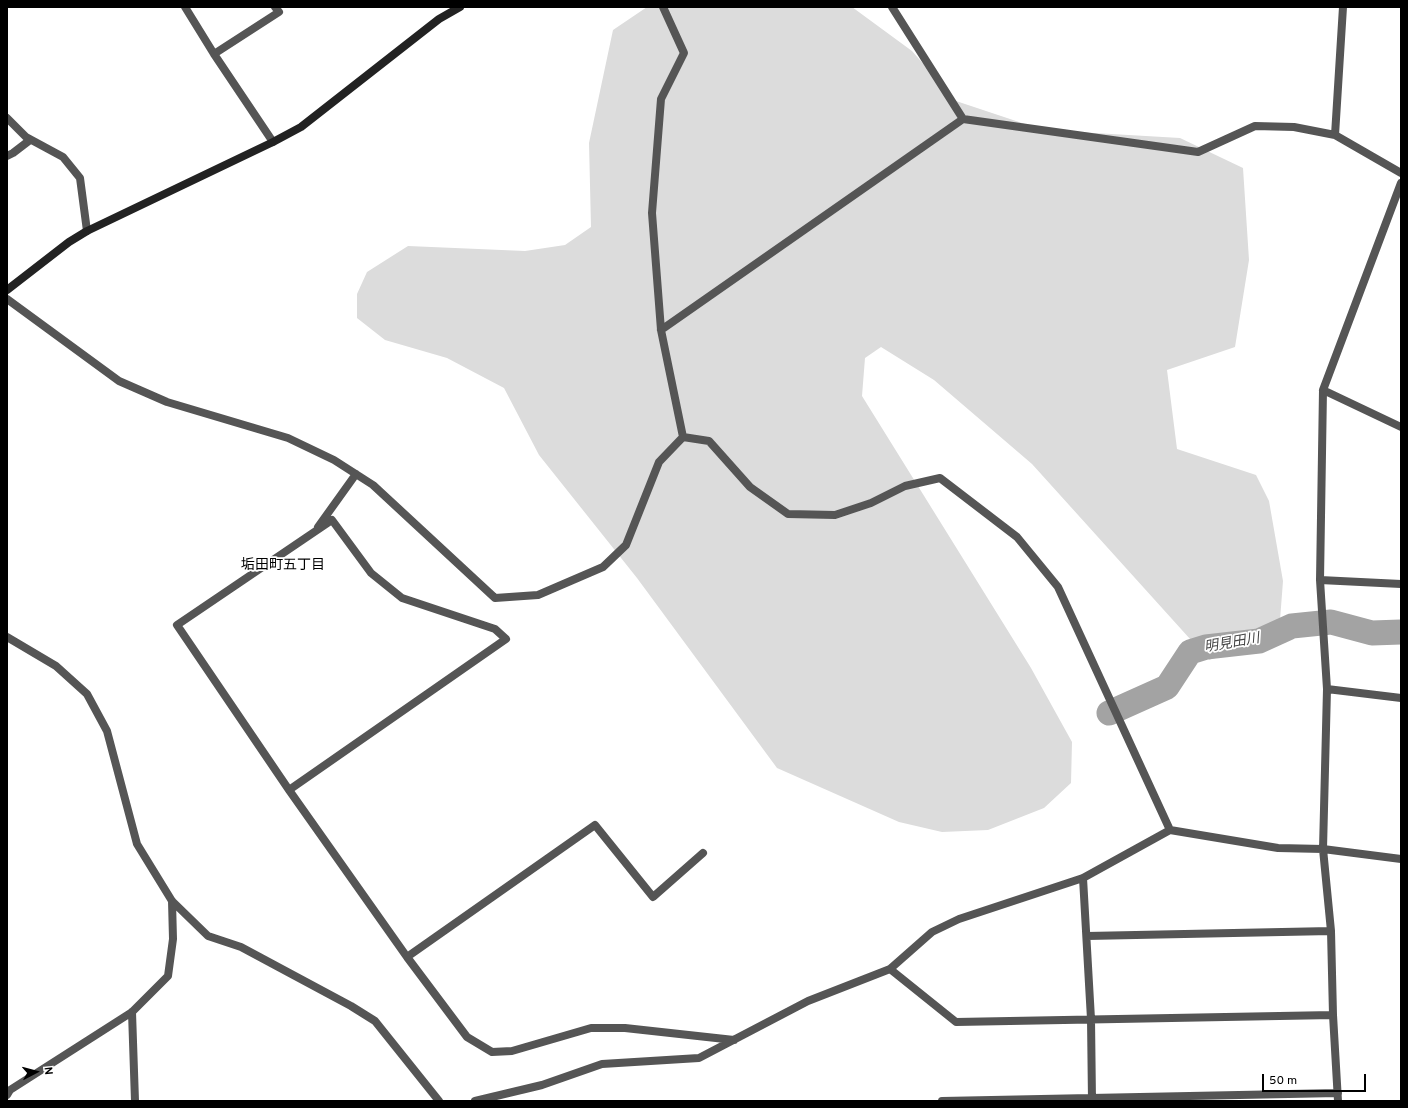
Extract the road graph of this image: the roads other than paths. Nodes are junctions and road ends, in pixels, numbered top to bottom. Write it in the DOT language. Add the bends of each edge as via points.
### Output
graph roads {
  1 [pos="185,7"];
  2 [pos="275,7"];
  3 [pos="460,7"];
  4 [pos="663,7"];
  5 [pos="892,7"];
  6 [pos="1343,7"];
  7 [pos="214,54"];
  8 [pos="7,118"];
  9 [pos="963,119"];
  10 [pos="1335,135"];
  11 [pos="30,140"];
  12 [pos="273,142"];
  13 [pos="7,156"];
  14 [pos="1401,173"];
  15 [pos="1401,183"];
  16 [pos="87,232"];
  17 [pos="7,290"];
  18 [pos="7,298"];
  19 [pos="661,330"];
  20 [pos="1323,390"];
  21 [pos="1401,427"];
  22 [pos="683,436"];
  23 [pos="356,474"];
  24 [pos="314,532"];
  25 [pos="1320,580"];
  26 [pos="1401,584"];
  27 [pos="7,637"];
  28 [pos="1327,689"];
  29 [pos="1401,698"];
  30 [pos="289,790"];
  31 [pos="1170,830"];
  32 [pos="1323,849"];
  33 [pos="703,853"];
  34 [pos="1401,859"];
  35 [pos="1083,878"];
  36 [pos="172,901"];
  37 [pos="1331,931"];
  38 [pos="1087,936"];
  39 [pos="407,957"];
  40 [pos="890,969"];
  41 [pos="132,1012"];
  42 [pos="1333,1015"];
  43 [pos="1091,1019"];
  44 [pos="734,1040"];
  45 [pos="7,1095"];
  46 [pos="1338,1097"];
  47 [pos="1092,1100"];
  48 [pos="135,1101"];
  49 [pos="439,1101"];
  50 [pos="475,1101"];
  51 [pos="942,1101"];
  1 -- 7 [label="street"];
  2 -- 7 [label="street" via="278,12"];
  3 -- 12 [label="street" via="439,19 300,127"];
  4 -- 19 [label="street" via="684,53 661,99 652,206"];
  5 -- 9 [label="street"];
  6 -- 10 [label="street"];
  7 -- 12 [label="street"];
  8 -- 11 [label="street"];
  9 -- 10 [label="street" via="1198,152 1255,126 1294,127"];
  9 -- 19 [label="street"];
  10 -- 14 [label="street"];
  11 -- 13 [label="street"];
  11 -- 16 [label="street" via="63,157 80,178"];
  12 -- 16 [label="street"];
  15 -- 20 [label="street"];
  16 -- 17 [label="street" via="69,242"];
  18 -- 23 [label="street" via="119,381 167,402 288,438 334,460"];
  19 -- 22 [label="street"];
  20 -- 21 [label="street"];
  20 -- 25 [label="street"];
  22 -- 23 [label="street" via="659,462 626,545 603,567 538,595 495,598 373,485"];
  22 -- 31 [label="street" via="709,441 750,487 788,514 835,515 871,503 905,486 940,478 1017,537 1058,587"];
  23 -- 24 [label="street"];
  24 -- 30 [label="street" via="177,625"];
  24 -- 30 [label="street" via="332,520 371,573 402,598 495,630 506,639"];
  25 -- 26 [label="street"];
  25 -- 28 [label="street"];
  27 -- 36 [label="street" via="56,666 87,694 107,731 136,844"];
  28 -- 29 [label="street"];
  28 -- 32 [label="street"];
  30 -- 39 [label="street"];
  31 -- 32 [label="street" via="1278,848"];
  31 -- 35 [label="street"];
  32 -- 34 [label="street"];
  32 -- 37 [label="street"];
  33 -- 39 [label="street" via="653,897 595,825"];
  35 -- 38 [label="street"];
  35 -- 40 [label="street" via="959,919 932,932"];
  36 -- 41 [label="street" via="173,939 168,976"];
  36 -- 49 [label="street" via="208,936 241,947 375,1021"];
  37 -- 38 [label="street"];
  37 -- 42 [label="street"];
  38 -- 43 [label="street"];
  39 -- 44 [label="street" via="467,1038 492,1052 512,1052 591,1028 625,1028"];
  40 -- 43 [label="street" via="956,1022"];
  40 -- 44 [label="street" via="808,1001"];
  41 -- 45 [label="street" via="10,1090"];
  41 -- 48 [label="street"];
  42 -- 43 [label="street"];
  42 -- 46 [label="street"];
  43 -- 47 [label="street"];
  44 -- 50 [label="street" via="699,1058 602,1064 542,1085"];
  46 -- 47 [label="street"];
  47 -- 51 [label="street"];
}
